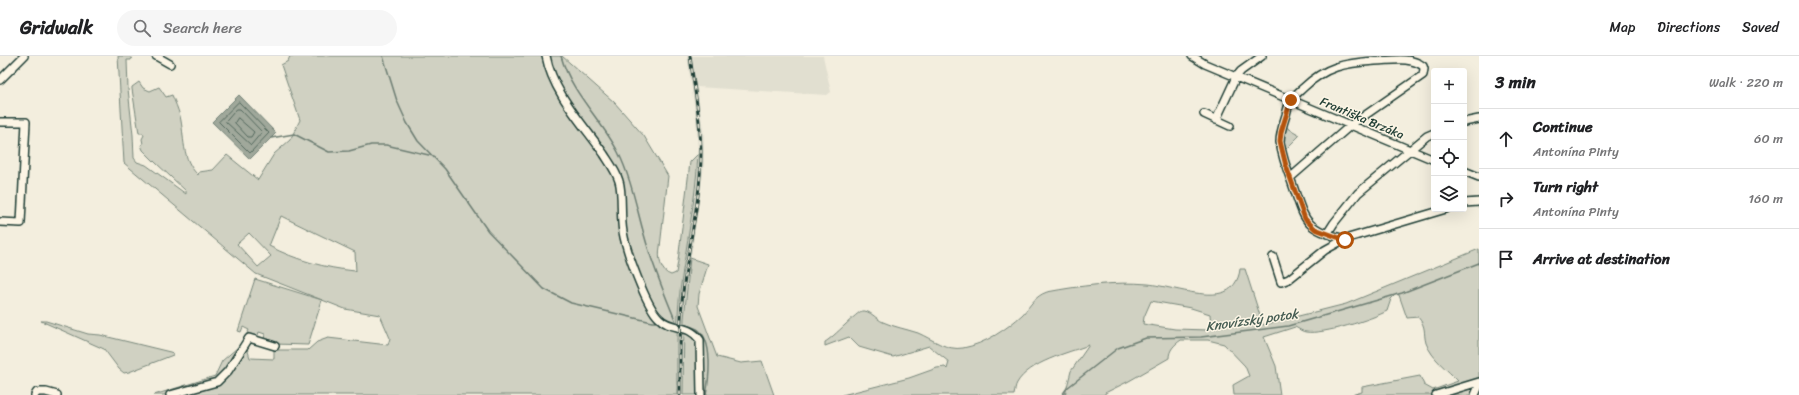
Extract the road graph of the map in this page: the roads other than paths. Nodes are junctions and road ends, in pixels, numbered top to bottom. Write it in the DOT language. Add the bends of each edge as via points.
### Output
graph roads {
  1 [pos="24,56"];
  2 [pos="156,56"];
  3 [pos="546,56"];
  4 [pos="1192,56"];
  5 [pos="1262,56"];
  6 [pos="170,64"];
  7 [pos="1236,78"];
  8 [pos="0,80"];
  9 [pos="1291,100"];
  10 [pos="1204,114"];
  11 [pos="1479,119"];
  12 [pos="1216,120"];
  13 [pos="1467,121"];
  14 [pos="0,122"];
  15 [pos="1351,125"];
  16 [pos="1230,126"];
  17 [pos="1431,134"];
  18 [pos="1411,151"];
  19 [pos="1431,159"];
  20 [pos="1467,173"];
  21 [pos="1479,177"];
  22 [pos="1290,178"];
  23 [pos="1478,199"];
  24 [pos="1467,202"];
  25 [pos="1436,212"];
  26 [pos="0,222"];
  27 [pos="1328,234"];
  28 [pos="1345,240"];
  29 [pos="1273,258"];
  30 [pos="275,346"];
  31 [pos="1479,382"];
  32 [pos="1479,386"];
  33 [pos="35,395"];
  34 [pos="57,395"];
  35 [pos="170,395"];
  36 [pos="701,395"];
  37 [pos="1436,395"];
  38 [pos="1475,395"];
  1 -- 8 [label="street"];
  2 -- 6 [label="street"];
  3 -- 36 [label="street" via="556,86 588,130 619,181 623,233 649,304 659,319 695,333 700,340"];
  4 -- 7 [label="street, Františka Brzáka"];
  5 -- 7 [label="street"];
  7 -- 9 [label="street, Františka Brzáka"];
  7 -- 12 [label="street"];
  9 -- 15 [label="street, Františka Brzáka"];
  9 -- 15 [label="street" via="1313,78 1343,64 1404,60 1423,66 1424,73 1421,77"];
  9 -- 22 [label="street" via="1280,141"];
  10 -- 12 [label="street"];
  11 -- 13 [label="street"];
  12 -- 16 [label="street"];
  14 -- 26 [label="street" via="26,122 21,223"];
  15 -- 18 [label="street, Františka Brzáka"];
  15 -- 22 [label="street"];
  17 -- 18 [label="street"];
  18 -- 19 [label="street, Františka Brzáka"];
  18 -- 27 [label="street" via="1358,193"];
  20 -- 21 [label="street"];
  22 -- 27 [label="street" via="1305,219 1315,229"];
  23 -- 24 [label="street"];
  25 -- 28 [label="street"];
  27 -- 28 [label="street"];
  28 -- 29 [label="street" via="1325,250 1289,279 1281,282"];
  30 -- 35 [label="street" via="249,338 228,371 217,382"];
  31 -- 37 [label="street"];
  32 -- 38 [label="street"];
  33 -- 34 [label="street" via="37,392"];
}
